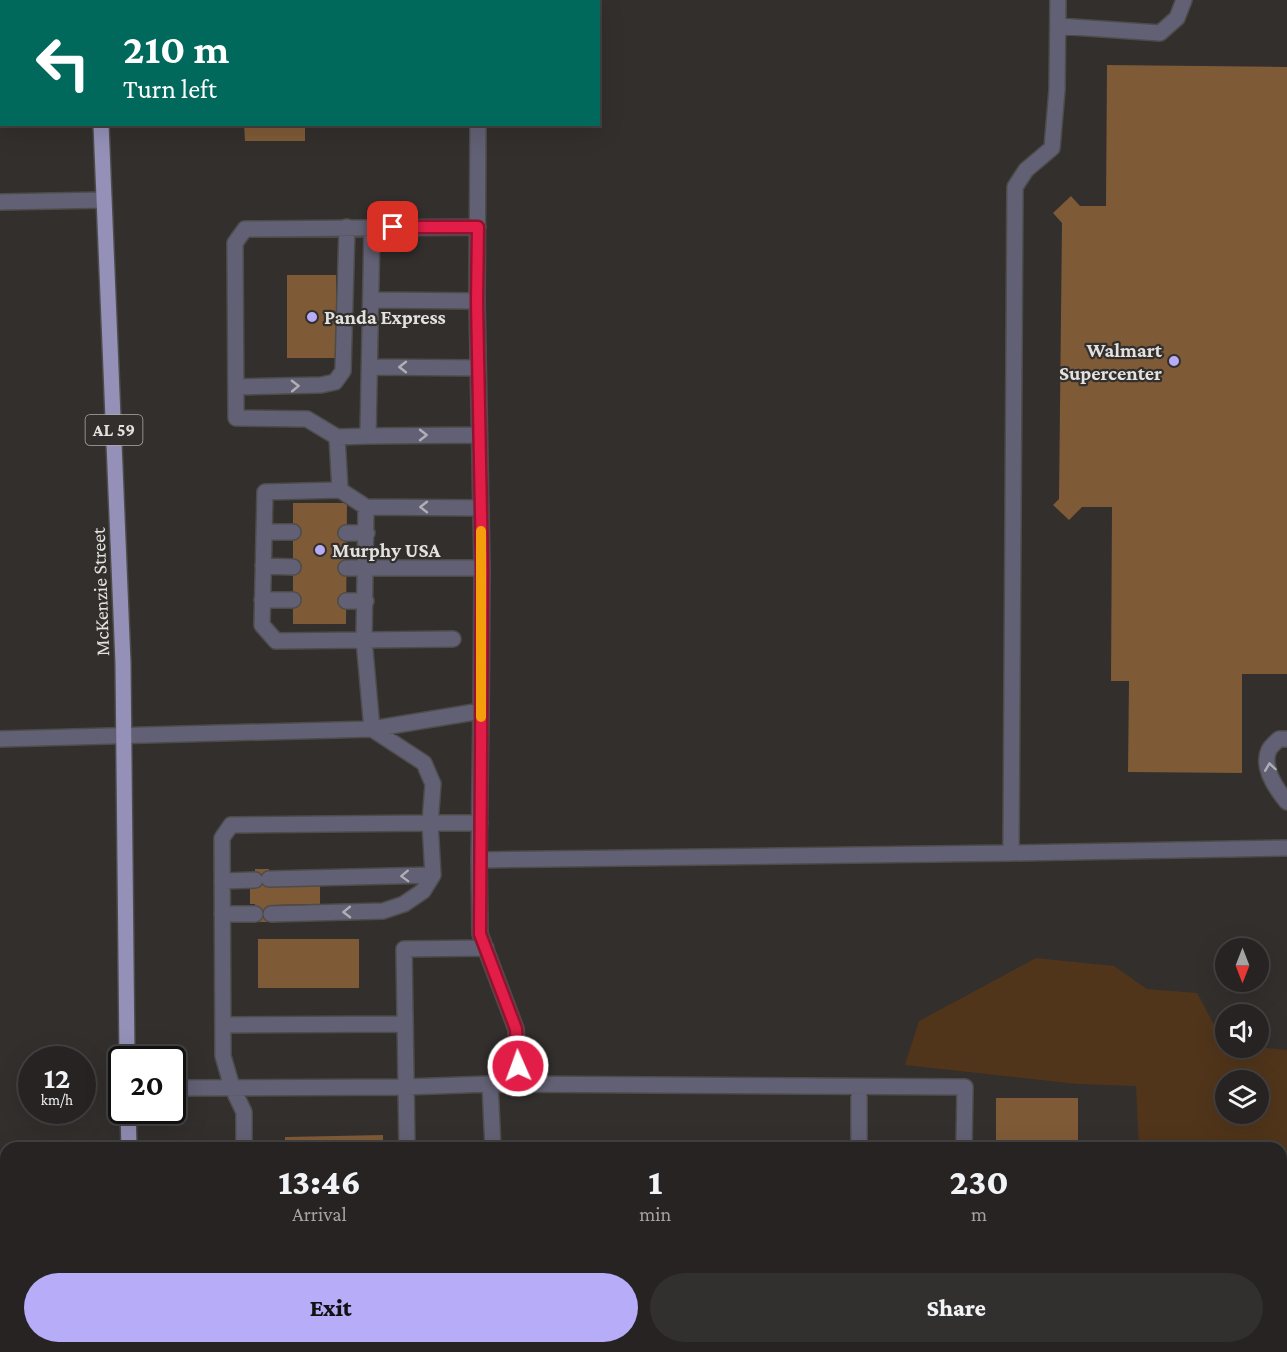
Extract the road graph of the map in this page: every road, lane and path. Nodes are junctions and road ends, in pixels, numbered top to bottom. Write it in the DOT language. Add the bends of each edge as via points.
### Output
graph roads {
  1 [pos="1058,0"];
  2 [pos="1184,0"];
  3 [pos="1058,26"];
  4 [pos="101,126"];
  5 [pos="478,126"];
  6 [pos="104,200"];
  7 [pos="0,202"];
  8 [pos="347,227"];
  9 [pos="372,227"];
  10 [pos="478,227"];
  11 [pos="372,300"];
  12 [pos="477,301"];
  13 [pos="370,367"];
  14 [pos="478,368"];
  15 [pos="236,387"];
  16 [pos="478,435"];
  17 [pos="368,436"];
  18 [pos="337,437"];
  19 [pos="340,490"];
  20 [pos="366,507"];
  21 [pos="481,508"];
  22 [pos="264,532"];
  23 [pos="293,532"];
  24 [pos="346,533"];
  25 [pos="367,533"];
  26 [pos="264,566"];
  27 [pos="293,567"];
  28 [pos="346,568"];
  29 [pos="367,568"];
  30 [pos="482,568"];
  31 [pos="262,600"];
  32 [pos="293,600"];
  33 [pos="346,601"];
  34 [pos="366,601"];
  35 [pos="364,639"];
  36 [pos="453,639"];
  37 [pos="481,711"];
  38 [pos="372,729"];
  39 [pos="124,736"];
  40 [pos="0,739"];
  41 [pos="1287,739"];
  42 [pos="1287,802"];
  43 [pos="430,823"];
  44 [pos="480,823"];
  45 [pos="1287,848"];
  46 [pos="1011,853"];
  47 [pos="479,860"];
  48 [pos="433,875"];
  49 [pos="222,881"];
  50 [pos="222,914"];
  51 [pos="486,948"];
  52 [pos="405,1024"];
  53 [pos="223,1025"];
  54 [pos="127,1046"];
  55 [pos="490,1084"];
  56 [pos="519,1084"];
  57 [pos="232,1086"];
  58 [pos="406,1087"];
  59 [pos="859,1087"];
  60 [pos="186,1088"];
  61 [pos="128,1124"];
  62 [pos="129,1142"];
  63 [pos="244,1142"];
  64 [pos="407,1142"];
  65 [pos="493,1142"];
  66 [pos="859,1142"];
  67 [pos="964,1142"];
  1 -- 3 [label="lane"];
  2 -- 3 [label="lane" via="1177,18 1160,33"];
  3 -- 46 [label="lane" via="1052,148 1026,170 1015,187"];
  4 -- 6 [label="main road, McKenzie Street / AL 59"];
  5 -- 10 [label="lane"];
  6 -- 7 [label="lane"];
  6 -- 39 [label="main road, McKenzie Street / AL 59"];
  8 -- 9 [label="lane"];
  15 -- 8 [label="lane, one-way" via="321,385 335,382 343,371"];
  8 -- 15 [label="lane" via="244,229 235,243"];
  9 -- 10 [label="lane"];
  9 -- 11 [label="lane"];
  10 -- 12 [label="lane"];
  11 -- 12 [label="lane"];
  11 -- 13 [label="lane"];
  12 -- 14 [label="lane"];
  14 -- 13 [label="lane, one-way"];
  13 -- 17 [label="lane"];
  14 -- 16 [label="lane"];
  15 -- 18 [label="lane" via="236,418 307,419"];
  17 -- 16 [label="lane, one-way"];
  16 -- 21 [label="lane"];
  17 -- 18 [label="lane"];
  18 -- 19 [label="lane"];
  19 -- 20 [label="lane"];
  19 -- 22 [label="lane" via="265,492"];
  21 -- 20 [label="lane, one-way"];
  20 -- 25 [label="lane"];
  21 -- 30 [label="lane"];
  22 -- 23 [label="lane"];
  22 -- 26 [label="lane"];
  24 -- 25 [label="lane"];
  25 -- 29 [label="lane"];
  26 -- 27 [label="lane"];
  26 -- 31 [label="lane"];
  28 -- 29 [label="lane"];
  29 -- 30 [label="lane"];
  29 -- 34 [label="lane"];
  30 -- 37 [label="lane"];
  31 -- 32 [label="lane"];
  31 -- 35 [label="lane" via="262,625 276,641"];
  33 -- 34 [label="lane"];
  34 -- 35 [label="lane"];
  35 -- 36 [label="lane"];
  35 -- 38 [label="lane"];
  37 -- 38 [label="lane"];
  37 -- 44 [label="lane"];
  38 -- 39 [label="lane"];
  38 -- 43 [label="lane" via="424,764 433,784"];
  39 -- 40 [label="lane"];
  39 -- 54 [label="main road, McKenzie Street / AL 59"];
  42 -- 41 [label="lane, one-way" via="1274,786 1268,766 1268,750 1278,739"];
  43 -- 44 [label="lane"];
  43 -- 48 [label="lane"];
  43 -- 49 [label="lane" via="231,825 222,838"];
  44 -- 47 [label="lane"];
  45 -- 46 [label="lane"];
  46 -- 47 [label="lane"];
  47 -- 51 [label="lane" via="480,934"];
  48 -- 49 [label="lane, one-way"];
  48 -- 50 [label="lane, one-way" via="423,891 404,904 383,911"];
  49 -- 50 [label="lane"];
  50 -- 53 [label="lane"];
  51 -- 52 [label="lane" via="404,950"];
  51 -- 56 [label="lane" via="516,1029"];
  52 -- 53 [label="lane"];
  52 -- 58 [label="lane"];
  53 -- 57 [label="lane" via="223,1056"];
  55 -- 56 [label="lane"];
  55 -- 58 [label="lane"];
  55 -- 65 [label="lane"];
  56 -- 59 [label="lane"];
  57 -- 58 [label="lane"];
  57 -- 60 [label="lane"];
  57 -- 63 [label="lane" via="244,1112"];
  58 -- 64 [label="lane"];
  59 -- 66 [label="lane"];
  59 -- 67 [label="lane" via="965,1087"];
  61 -- 62 [label="main road"];
}
